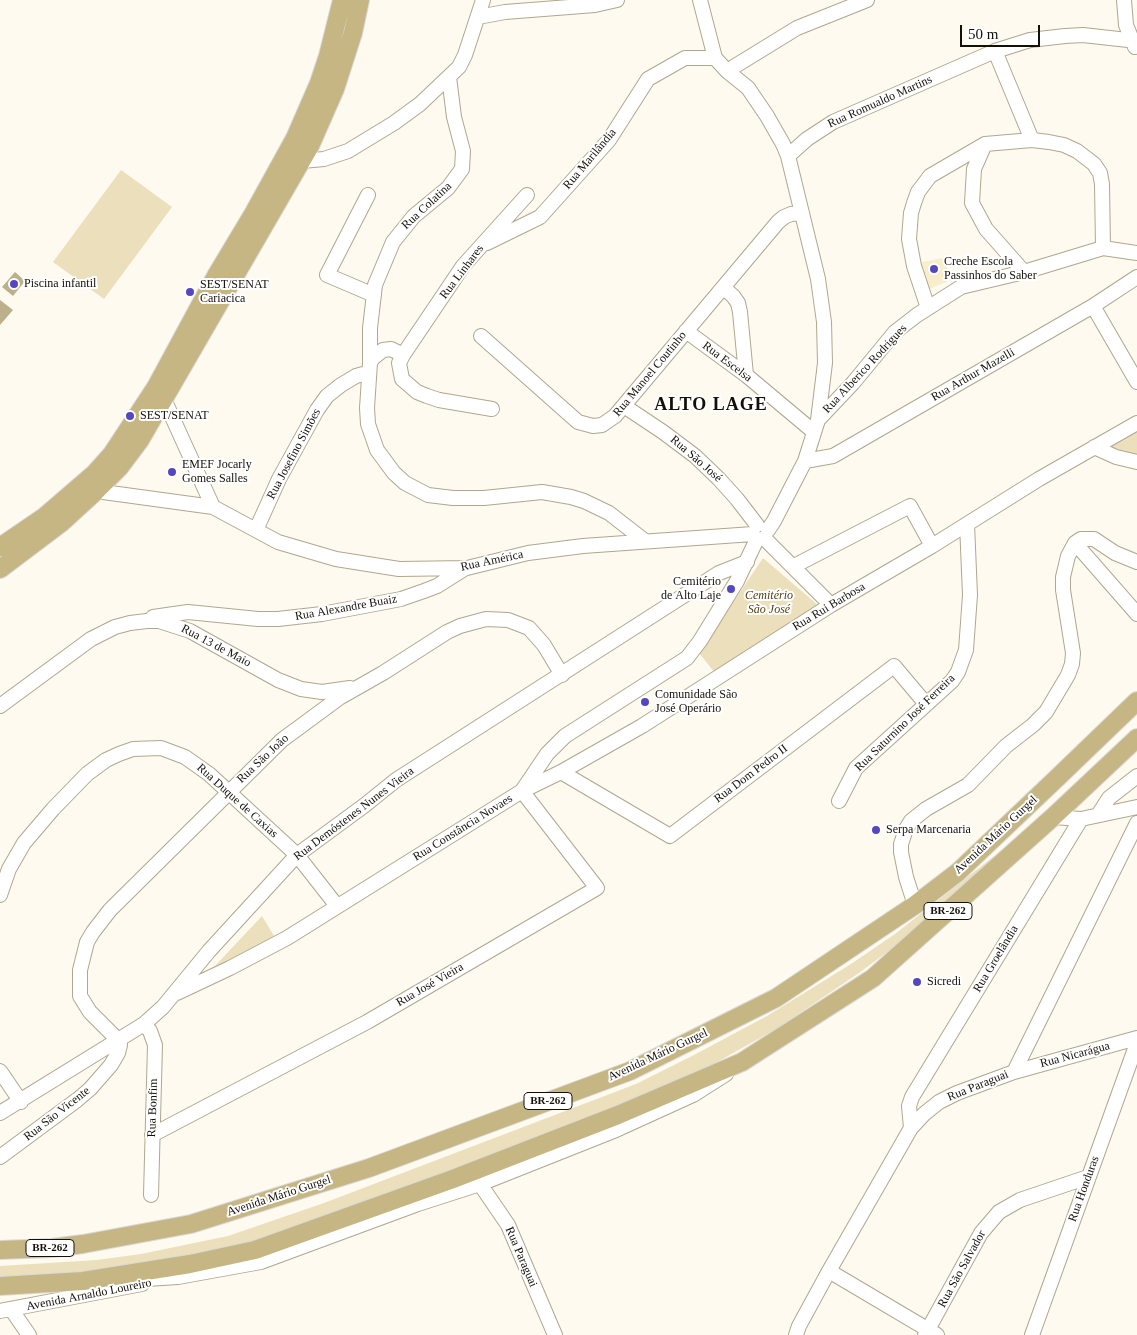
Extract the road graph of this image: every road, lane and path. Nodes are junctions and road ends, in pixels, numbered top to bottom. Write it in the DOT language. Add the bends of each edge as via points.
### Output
graph roads {
  1 [pos="342,0"];
  2 [pos="360,0"];
  3 [pos="483,0"];
  4 [pos="617,0"];
  5 [pos="700,0"];
  6 [pos="867,0"];
  7 [pos="1124,0"];
  8 [pos="478,18"];
  9 [pos="1135,44"];
  10 [pos="996,51"];
  11 [pos="715,58"];
  12 [pos="726,71"];
  13 [pos="449,77"];
  14 [pos="1032,140"];
  15 [pos="985,144"];
  16 [pos="788,156"];
  17 [pos="302,161"];
  18 [pos="527,195"];
  19 [pos="368,196"];
  20 [pos="802,213"];
  21 [pos="482,245"];
  22 [pos="1103,248"];
  23 [pos="1137,253"];
  24 [pos="1024,272"];
  25 [pos="1137,277"];
  26 [pos="724,288"];
  27 [pos="374,295"];
  28 [pos="1093,306"];
  29 [pos="928,308"];
  30 [pos="686,331"];
  31 [pos="481,336"];
  32 [pos="403,355"];
  33 [pos="370,370"];
  34 [pos="746,375"];
  35 [pos="1137,382"];
  36 [pos="164,399"];
  37 [pos="624,406"];
  38 [pos="492,409"];
  39 [pos="1137,423"];
  40 [pos="816,426"];
  41 [pos="1094,447"];
  42 [pos="805,462"];
  43 [pos="1137,462"];
  44 [pos="96,491"];
  45 [pos="212,507"];
  46 [pos="967,524"];
  47 [pos="256,530"];
  48 [pos="760,532"];
  49 [pos="645,541"];
  50 [pos="1075,543"];
  51 [pos="932,546"];
  52 [pos="0,547"];
  53 [pos="747,562"];
  54 [pos="1137,562"];
  55 [pos="794,566"];
  56 [pos="467,568"];
  57 [pos="0,569"];
  58 [pos="831,605"];
  59 [pos="1137,614"];
  60 [pos="130,623"];
  61 [pos="562,675"];
  62 [pos="361,685"];
  63 [pos="1137,701"];
  64 [pos="926,704"];
  65 [pos="0,706"];
  66 [pos="1137,738"];
  67 [pos="561,772"];
  68 [pos="1137,776"];
  69 [pos="522,791"];
  70 [pos="227,792"];
  71 [pos="839,801"];
  72 [pos="1137,807"];
  73 [pos="1098,815"];
  74 [pos="1053,817"];
  75 [pos="1081,819"];
  76 [pos="1137,822"];
  77 [pos="297,855"];
  78 [pos="0,894"];
  79 [pos="915,905"];
  80 [pos="338,906"];
  81 [pos="174,994"];
  82 [pos="144,1024"];
  83 [pos="1137,1038"];
  84 [pos="118,1040"];
  85 [pos="1137,1043"];
  86 [pos="742,1062"];
  87 [pos="0,1071"];
  88 [pos="1014,1072"];
  89 [pos="21,1102"];
  90 [pos="0,1114"];
  91 [pos="911,1128"];
  92 [pos="152,1135"];
  93 [pos="0,1157"];
  94 [pos="1088,1178"];
  95 [pos="480,1184"];
  96 [pos="150,1195"];
  97 [pos="0,1250"];
  98 [pos="829,1271"];
  99 [pos="178,1277"];
  100 [pos="83,1281"];
  101 [pos="0,1286"];
  102 [pos="6,1310"];
  103 [pos="930,1333"];
  104 [pos="28,1335"];
  105 [pos="555,1335"];
  106 [pos="796,1335"];
  107 [pos="1032,1335"];
  1 -- 52 [label="main road" via="322,74 308,111 156,387 112,454 95,473 44,516"];
  2 -- 17 [label="main road" via="335,89"];
  3 -- 8 [label="street"];
  4 -- 8 [label="street"];
  5 -- 11 [label="street"];
  6 -- 12 [label="street" via="798,28"];
  7 -- 9 [label="street" via="1126,25"];
  8 -- 13 [label="street" via="465,55"];
  9 -- 10 [label="street, Rua Romualdo Martins" via="1083,35 1030,40"];
  10 -- 14 [label="street"];
  10 -- 16 [label="street, Rua Romualdo Martins" via="834,122"];
  11 -- 12 [label="street"];
  11 -- 21 [label="street, Rua Marilândia" via="685,58 648,79 609,140 540,217"];
  12 -- 16 [label="street" via="748,88 758,101"];
  13 -- 17 [label="street" via="407,114 363,142 336,156"];
  13 -- 27 [label="street, Rua Colatina" via="454,117 463,151 462,169 448,188 414,216 393,242"];
  14 -- 15 [label="street"];
  14 -- 22 [label="street" via="1064,145 1077,151 1100,173"];
  15 -- 24 [label="street" via="974,169 972,203 986,229"];
  15 -- 29 [label="street" via="930,176 914,203 909,239"];
  16 -- 20 [label="street"];
  17 -- 36 [label="main road"];
  18 -- 21 [label="street, Rua Linhares"];
  19 -- 27 [label="street" via="327,276"];
  20 -- 26 [label="street, Rua Manoel Coutinho" via="791,214 778,222"];
  20 -- 40 [label="street" via="818,279 824,322 825,363"];
  21 -- 32 [label="street, Rua Linhares" via="463,266"];
  22 -- 23 [label="street, Rua Alberico Rodrigues"];
  22 -- 24 [label="street, Rua Alberico Rodrigues"];
  24 -- 29 [label="street, Rua Alberico Rodrigues" via="961,287"];
  25 -- 28 [label="street, Rua Arthur Mazelli"];
  26 -- 30 [label="street, Rua Manoel Coutinho"];
  26 -- 34 [label="street" via="738,303"];
  27 -- 33 [label="street, Rua Colatina"];
  28 -- 35 [label="street"];
  28 -- 42 [label="street, Rua Arthur Mazelli" via="833,456"];
  29 -- 40 [label="street, Rua Alberico Rodrigues" via="896,332"];
  30 -- 34 [label="street, Rua Escelsa"];
  30 -- 37 [label="street, Rua Manoel Coutinho"];
  31 -- 37 [label="street, Rua Manoel Coutinho" via="578,422 602,425"];
  32 -- 33 [label="street" via="384,350 378,354"];
  32 -- 38 [label="street" via="399,369 402,379 417,392 440,400"];
  33 -- 47 [label="street, Rua Josefino Simões" via="341,385 317,410 279,479"];
  33 -- 49 [label="street, Rua Colatina" via="367,408 371,437 394,473 411,486 428,495 453,498 542,492 571,497 609,513"];
  34 -- 40 [label="street, Rua Escelsa"];
  36 -- 44 [label="main road" via="140,440"];
  36 -- 45 [label="street"];
  37 -- 48 [label="street, Rua São José" via="695,456 738,499"];
  39 -- 41 [label="street, Rua Rui Barbosa"];
  40 -- 42 [label="street"];
  41 -- 43 [label="street"];
  41 -- 46 [label="street, Rua Rui Barbosa"];
  42 -- 48 [label="street, Rua Constância Novaes" via="781,505"];
  44 -- 45 [label="street, Rua América"];
  44 -- 57 [label="main road" via="61,523"];
  45 -- 47 [label="street, Rua América"];
  46 -- 51 [label="street, Rua Rui Barbosa"];
  46 -- 64 [label="street, Rua Saturnino José Ferreira" via="970,595 966,650 952,681"];
  47 -- 56 [label="street, Rua América" via="278,542 364,565 399,570"];
  48 -- 49 [label="street, Rua América"];
  48 -- 53 [label="street, Rua Constância Novaes"];
  48 -- 55 [label="street, Rua São José"];
  49 -- 56 [label="street, Rua América" via="543,551"];
  50 -- 54 [label="street" via="1081,539 1094,539"];
  50 -- 59 [label="street"];
  50 -- 79 [label="street" via="1063,577 1073,653 1068,675 1046,712 1033,725 1006,746 968,785 911,821 901,852"];
  51 -- 55 [label="street" via="910,506"];
  51 -- 58 [label="street, Rua Rui Barbosa"];
  53 -- 61 [label="street, Rua Demóstenes Nunes Vieira" via="719,573"];
  53 -- 69 [label="street, Rua Constância Novaes" via="700,642 687,658 565,736 547,754"];
  55 -- 58 [label="street, Rua São José"];
  56 -- 60 [label="street, Rua Alexandre Buaiz" via="424,591 335,612 272,619 188,612"];
  58 -- 67 [label="street, Rua Rui Barbosa" via="680,703"];
  60 -- 62 [label="street, Rua 13 de Maio" via="160,621 175,625 301,689 334,691"];
  60 -- 65 [label="street, Rua 13 de Maio" via="90,639"];
  61 -- 62 [label="street, Rua São João" via="544,645 529,628 508,620 486,619 447,632"];
  61 -- 77 [label="street, Rua Demóstenes Nunes Vieira" via="411,769"];
  62 -- 70 [label="street, Rua São João" via="282,740"];
  63 -- 79 [label="main road, Avenida Mário Gurgel / BR-262" via="958,872"];
  64 -- 67 [label="street, Rua Dom Pedro II" via="894,666 670,836"];
  64 -- 71 [label="street, Rua Saturnino José Ferreira" via="856,768"];
  66 -- 74 [label="main road, Avenida Mário Gurgel / BR-262"];
  67 -- 69 [label="street, Rua Rui Barbosa"];
  68 -- 73 [label="street" via="1109,798"];
  69 -- 80 [label="street, Rua Constância Novaes"];
  69 -- 92 [label="street, Rua José Vieira" via="597,888 366,1022"];
  70 -- 77 [label="street, Rua Duque de Caxias"];
  70 -- 78 [label="street, Rua Duque de Caxias" via="198,765 172,751 147,747 119,754 87,774 34,830 9,869"];
  70 -- 84 [label="street, Rua São João" via="110,910 87,942 80,970 80,996 90,1012"];
  72 -- 73 [label="street"];
  73 -- 75 [label="street"];
  74 -- 75 [label="street"];
  74 -- 86 [label="main road, Avenida Mário Gurgel / BR-262" via="873,978"];
  75 -- 91 [label="street, Rua Groelândia" via="912,1097 909,1106"];
  76 -- 88 [label="street, Rua Paraguai"];
  77 -- 80 [label="street, Rua Duque de Caxias"];
  77 -- 81 [label="street, Rua Demóstenes Nunes Vieira"];
  79 -- 97 [label="main road, Avenida Mário Gurgel / BR-262" via="776,998 621,1074 369,1168 190,1224 68,1246"];
  80 -- 81 [label="street, Rua Constância Novaes" via="257,955"];
  81 -- 82 [label="street, Rua Demóstenes Nunes Vieira"];
  82 -- 84 [label="street, Rua Demóstenes Nunes Vieira"];
  82 -- 92 [label="street, Rua Bonfim" via="155,1045"];
  83 -- 88 [label="street, Rua Nicarágua"];
  84 -- 89 [label="street, Rua Demóstenes Nunes Vieira"];
  84 -- 93 [label="street, Rua São Vicente" via="118,1053 90,1089"];
  85 -- 94 [label="street, Rua Honduras"];
  86 -- 95 [label="street, Avenida Mário Gurgel / BR-262" via="693,1095 616,1130"];
  86 -- 100 [label="main road, Avenida Mário Gurgel / BR-262" via="618,1116 255,1250"];
  87 -- 89 [label="street"];
  88 -- 91 [label="street, Rua Paraguai" via="939,1102"];
  89 -- 90 [label="street, Rua Demóstenes Nunes Vieira"];
  91 -- 98 [label="street, Rua Paraguai"];
  92 -- 96 [label="street, Rua Bonfim"];
  94 -- 103 [label="street, Rua São Salvador" via="1020,1200 999,1212 981,1232"];
  94 -- 107 [label="street, Rua Honduras"];
  95 -- 99 [label="street, Avenida Mário Gurgel / BR-262" via="261,1262"];
  95 -- 105 [label="street, Rua Paraguai" via="508,1224"];
  98 -- 103 [label="street"];
  98 -- 106 [label="street, Rua Paraguai"];
  99 -- 100 [label="street, Avenida Mário Gurgel / BR-262"];
  99 -- 102 [label="street, Avenida Arnaldo Loureiro"];
  100 -- 101 [label="main road, Avenida Mário Gurgel / BR-262"];
  102 -- 104 [label="street"];
}
